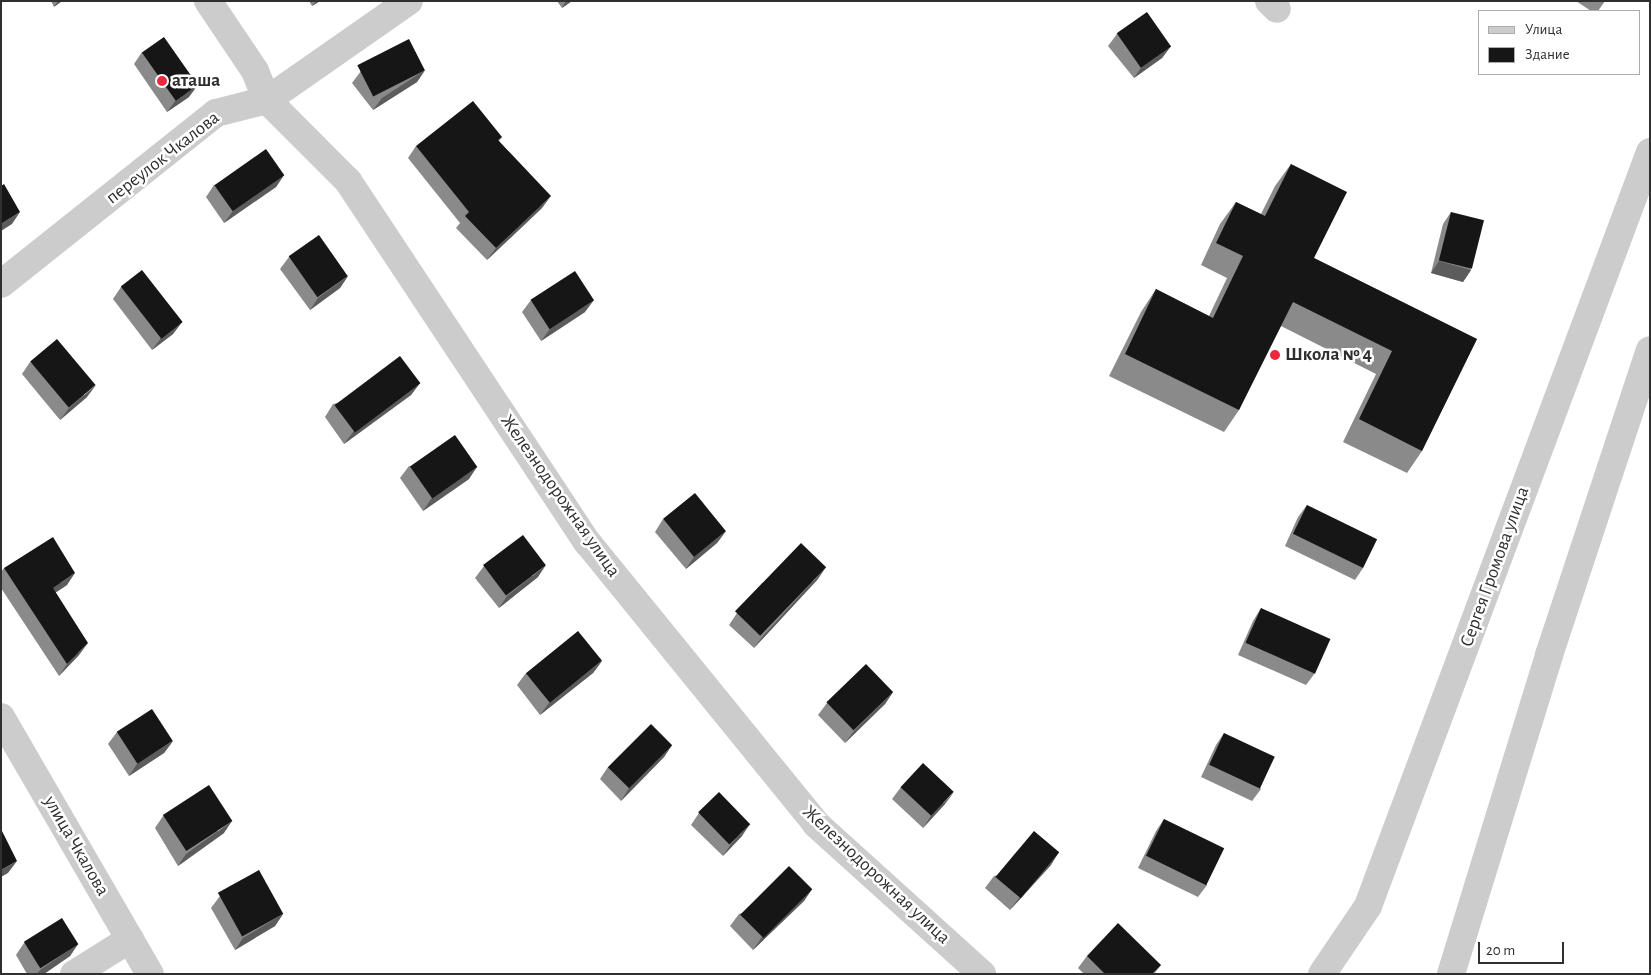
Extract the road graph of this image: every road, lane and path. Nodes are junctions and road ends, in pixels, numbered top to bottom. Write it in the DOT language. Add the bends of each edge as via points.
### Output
graph roads {
  1 [pos="208,1"];
  2 [pos="409,1"];
  3 [pos="267,100"];
  4 [pos="1650,152"];
  5 [pos="1,284"];
  6 [pos="1650,350"];
  7 [pos="1,717"];
  8 [pos="130,940"];
  9 [pos="74,974"];
  10 [pos="150,974"];
  11 [pos="982,974"];
  12 [pos="1322,974"];
  13 [pos="1452,974"];
  1 -- 3 [label="street, Железнодорожная улица" via="255,71"];
  2 -- 3 [label="street, переулок Чкалова"];
  3 -- 5 [label="street, переулок Чкалова" via="216,113"];
  3 -- 11 [label="street, Железнодорожная улица" via="348,182 588,543 816,824"];
  4 -- 12 [label="street, Сергея Громова улица" via="1368,906"];
  6 -- 13 [label="street" via="1549,655"];
  7 -- 8 [label="street, улица Чкалова"];
  8 -- 9 [label="street"];
  8 -- 10 [label="street, улица Чкалова"];
}
